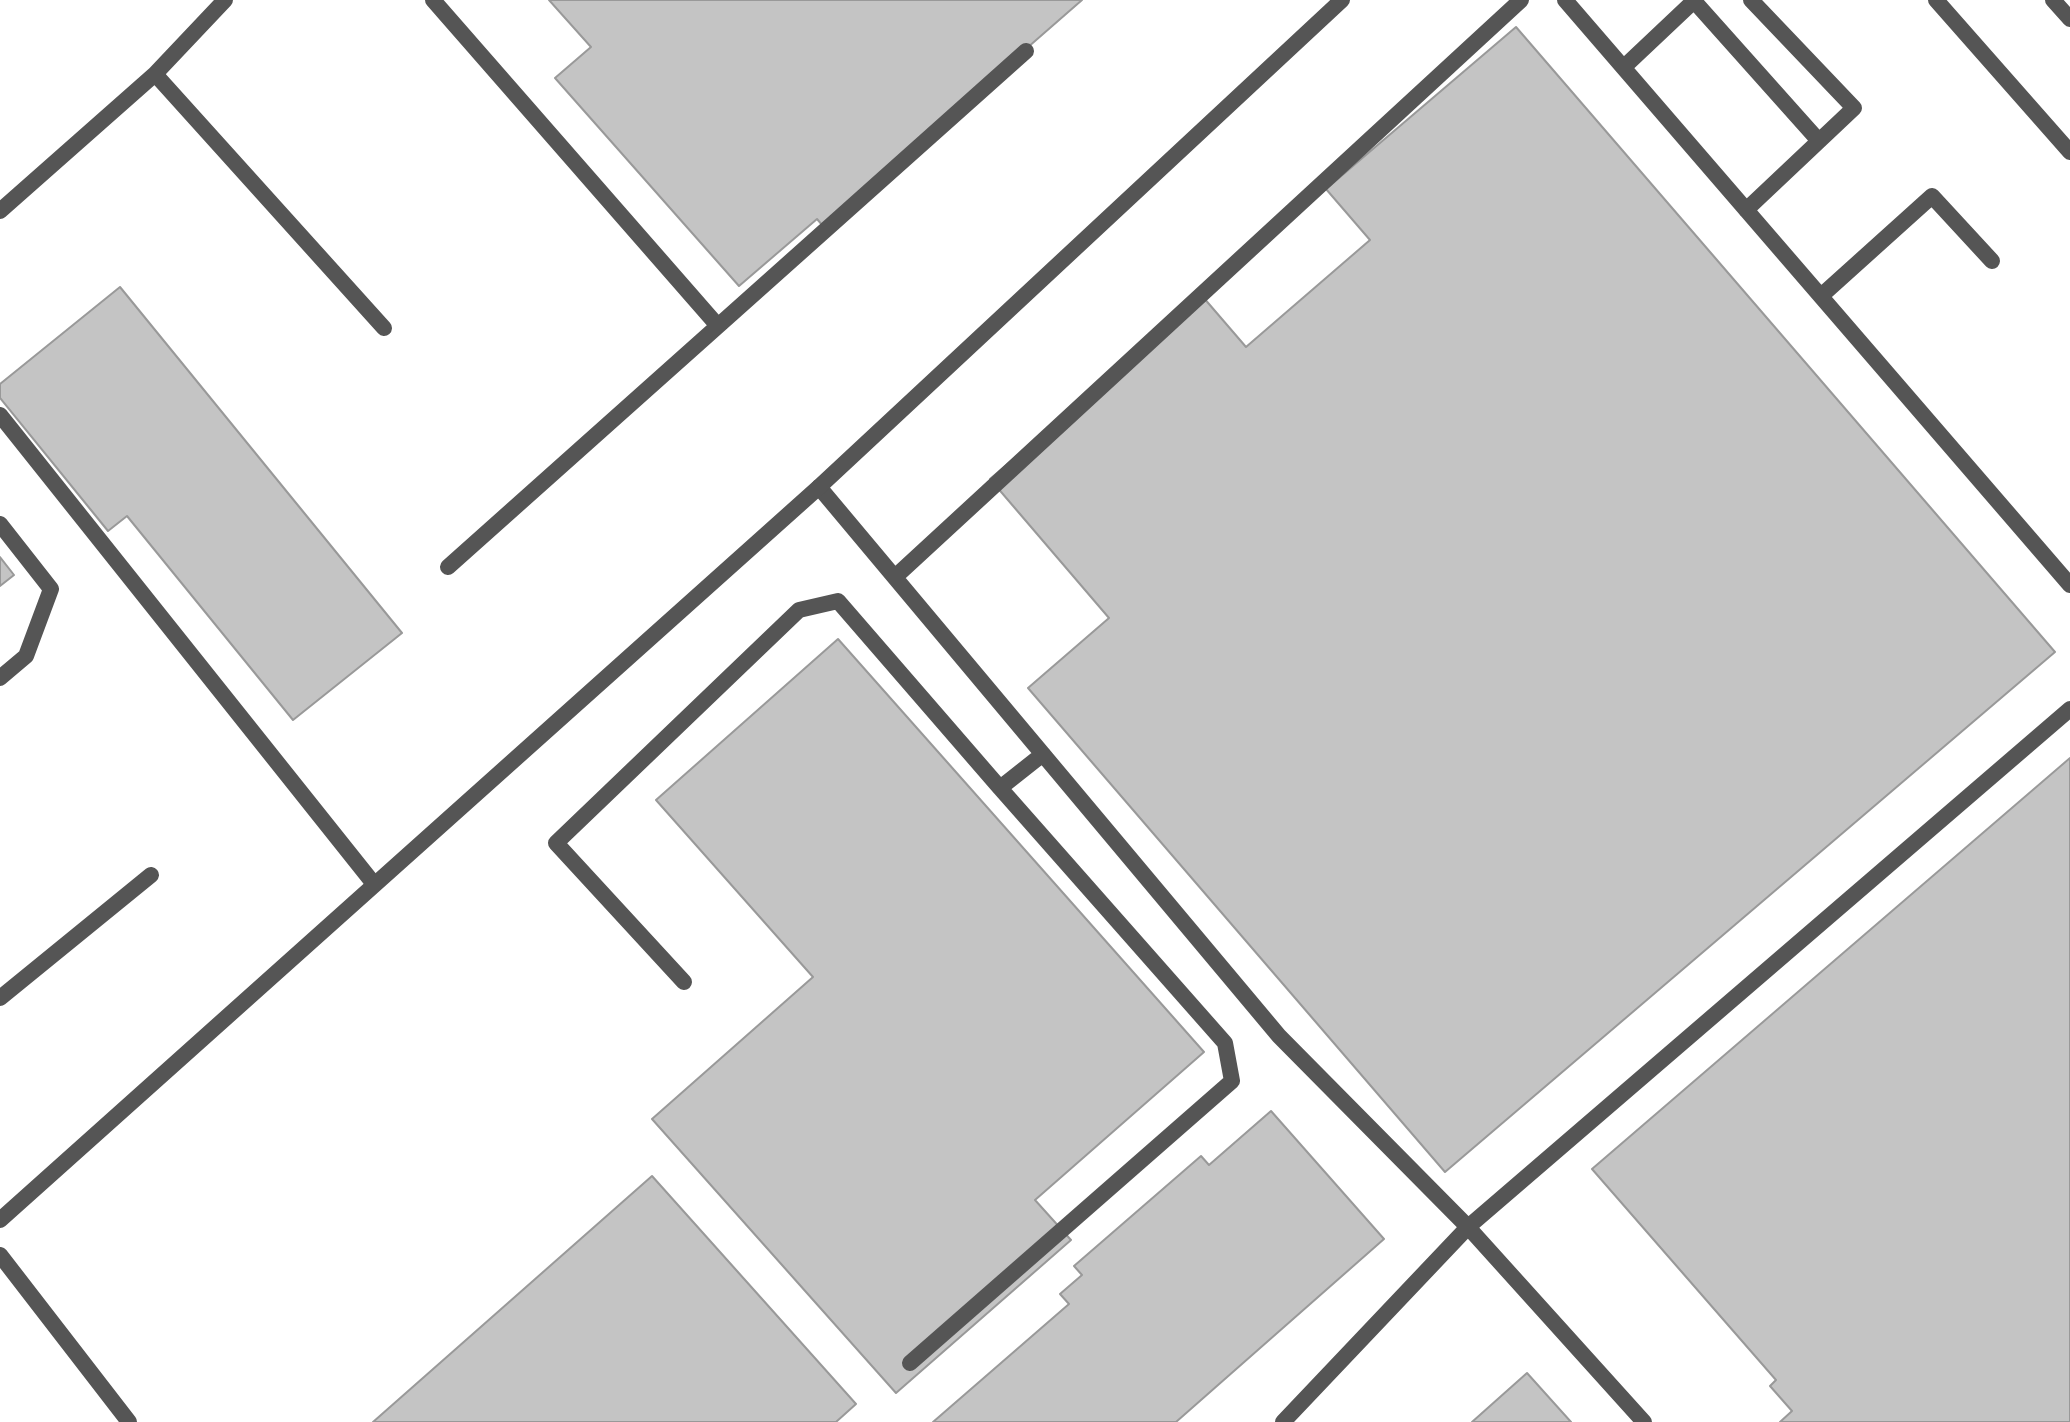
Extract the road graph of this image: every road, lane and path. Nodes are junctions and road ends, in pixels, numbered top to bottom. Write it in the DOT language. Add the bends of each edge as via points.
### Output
graph roads {
  1 [pos="225,0"];
  2 [pos="433,0"];
  3 [pos="1342,0"];
  4 [pos="1521,0"];
  5 [pos="1565,0"];
  6 [pos="1695,0"];
  7 [pos="1751,0"];
  8 [pos="1936,0"];
  9 [pos="2053,0"];
  10 [pos="2070,19"];
  11 [pos="1026,51"];
  12 [pos="1624,67"];
  13 [pos="155,74"];
  14 [pos="1819,141"];
  15 [pos="2070,152"];
  16 [pos="1746,210"];
  17 [pos="0,211"];
  18 [pos="1992,261"];
  19 [pos="1821,296"];
  20 [pos="718,326"];
  21 [pos="384,328"];
  22 [pos="0,415"];
  23 [pos="819,487"];
  24 [pos="0,524"];
  25 [pos="448,567"];
  26 [pos="895,577"];
  27 [pos="2070,585"];
  28 [pos="0,678"];
  29 [pos="2070,709"];
  30 [pos="1043,754"];
  31 [pos="1000,788"];
  32 [pos="151,875"];
  33 [pos="374,884"];
  34 [pos="684,982"];
  35 [pos="0,998"];
  36 [pos="0,1220"];
  37 [pos="1468,1227"];
  38 [pos="0,1255"];
  39 [pos="910,1363"];
  40 [pos="129,1422"];
  41 [pos="1283,1422"];
  42 [pos="1644,1422"];
  1 -- 13 [label="street"];
  2 -- 20 [label="street"];
  3 -- 23 [label="street"];
  4 -- 26 [label="street"];
  5 -- 12 [label="street"];
  6 -- 12 [label="street"];
  6 -- 14 [label="street"];
  7 -- 14 [label="street" via="1854,108"];
  8 -- 15 [label="street"];
  9 -- 10 [label="street"];
  11 -- 20 [label="street"];
  12 -- 16 [label="street"];
  13 -- 17 [label="street"];
  13 -- 21 [label="street"];
  14 -- 16 [label="street"];
  16 -- 19 [label="street"];
  18 -- 19 [label="street" via="1932,196"];
  19 -- 27 [label="street"];
  20 -- 25 [label="street"];
  22 -- 33 [label="street"];
  23 -- 26 [label="street"];
  23 -- 33 [label="street"];
  24 -- 28 [label="street" via="51,589 26,656"];
  26 -- 30 [label="street"];
  29 -- 37 [label="street"];
  30 -- 31 [label="street"];
  30 -- 37 [label="street" via="1279,1036"];
  31 -- 34 [label="street" via="838,601 799,610 556,843"];
  31 -- 39 [label="street" via="1225,1043 1232,1081"];
  32 -- 35 [label="street"];
  33 -- 36 [label="street"];
  37 -- 41 [label="street"];
  37 -- 42 [label="street"];
  38 -- 40 [label="street"];
}
